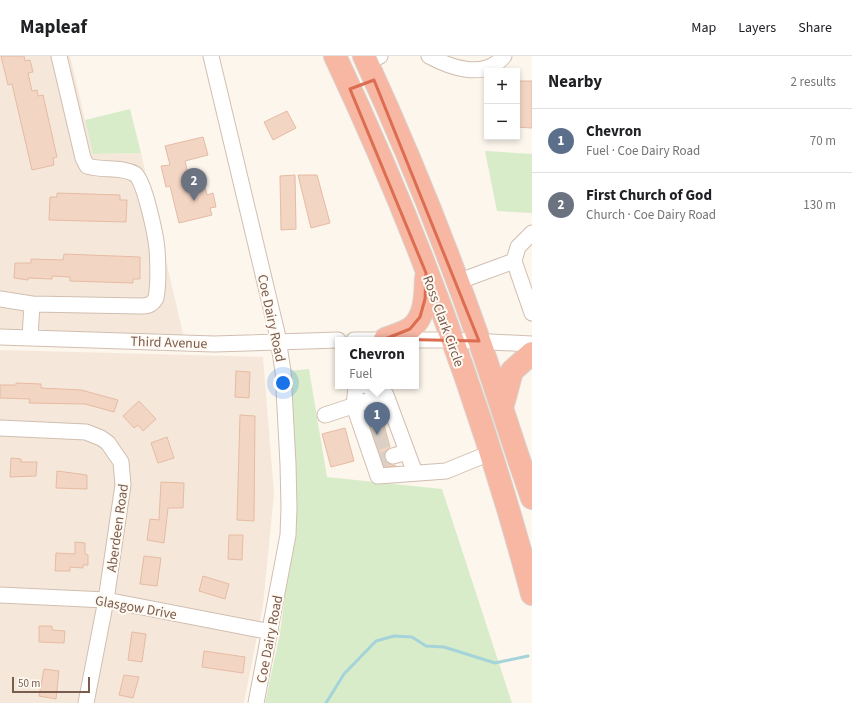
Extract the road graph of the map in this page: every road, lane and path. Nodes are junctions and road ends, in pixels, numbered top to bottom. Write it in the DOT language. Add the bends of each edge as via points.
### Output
graph roads {
  1 [pos="59,56"];
  2 [pos="212,56"];
  3 [pos="334,56"];
  4 [pos="429,56"];
  5 [pos="504,56"];
  6 [pos="371,64"];
  7 [pos="350,89"];
  8 [pos="532,233"];
  9 [pos="514,261"];
  10 [pos="426,273"];
  11 [pos="457,282"];
  12 [pos="0,299"];
  13 [pos="32,304"];
  14 [pos="532,313"];
  15 [pos="0,337"];
  16 [pos="389,337"];
  17 [pos="30,338"];
  18 [pos="335,340"];
  19 [pos="419,340"];
  20 [pos="452,340"];
  21 [pos="479,341"];
  22 [pos="280,343"];
  23 [pos="532,344"];
  24 [pos="532,352"];
  25 [pos="356,389"];
  26 [pos="373,389"];
  27 [pos="386,395"];
  28 [pos="354,406"];
  29 [pos="502,408"];
  30 [pos="325,415"];
  31 [pos="0,428"];
  32 [pos="490,453"];
  33 [pos="415,473"];
  34 [pos="532,498"];
  35 [pos="532,594"];
  36 [pos="0,595"];
  37 [pos="106,600"];
  38 [pos="271,632"];
  39 [pos="86,703"];
  40 [pos="256,703"];
  1 -- 13 [label="street" via="87,166 97,169 128,170 137,174 143,184 157,247 158,291 153,303 147,306"];
  2 -- 22 [label="street, Coe Dairy Road"];
  3 -- 7 [label="highway, Ross Clark Circle"];
  4 -- 5 [label="street" via="466,70 488,67"];
  6 -- 7 [label="highway"];
  6 -- 11 [label="highway, Ross Clark Circle"];
  7 -- 10 [label="highway, Ross Clark Circle"];
  8 -- 9 [label="street" via="518,247"];
  9 -- 11 [label="street"];
  9 -- 14 [label="street"];
  10 -- 16 [label="highway" via="425,299 420,317 410,328"];
  10 -- 20 [label="highway, Ross Clark Circle"];
  11 -- 21 [label="highway, Ross Clark Circle"];
  12 -- 13 [label="street"];
  13 -- 17 [label="street"];
  15 -- 17 [label="street, Third Avenue"];
  17 -- 22 [label="street, Third Avenue" via="214,344"];
  18 -- 22 [label="street, Third Avenue"];
  19 -- 20 [label="street"];
  20 -- 21 [label="street"];
  20 -- 32 [label="highway, Ross Clark Circle"];
  21 -- 23 [label="street"];
  21 -- 29 [label="highway, Ross Clark Circle"];
  22 -- 38 [label="street, Coe Dairy Road" via="289,507 288,535"];
  24 -- 29 [label="highway" via="512,371"];
  25 -- 28 [label="street"];
  26 -- 27 [label="street"];
  27 -- 28 [label="street"];
  27 -- 33 [label="street" via="390,424 400,454"];
  28 -- 30 [label="street"];
  28 -- 33 [label="street" via="367,433 378,476"];
  29 -- 34 [label="highway, Ross Clark Circle"];
  31 -- 37 [label="street, Aberdeen Road" via="86,432 101,438 118,455 123,470 123,485"];
  32 -- 33 [label="street" via="446,471"];
  32 -- 35 [label="highway, Ross Clark Circle"];
  36 -- 37 [label="street, Glasgow Drive"];
  37 -- 38 [label="street, Glasgow Drive"];
  37 -- 39 [label="street, Aberdeen Road"];
  38 -- 40 [label="street, Coe Dairy Road"];
}
